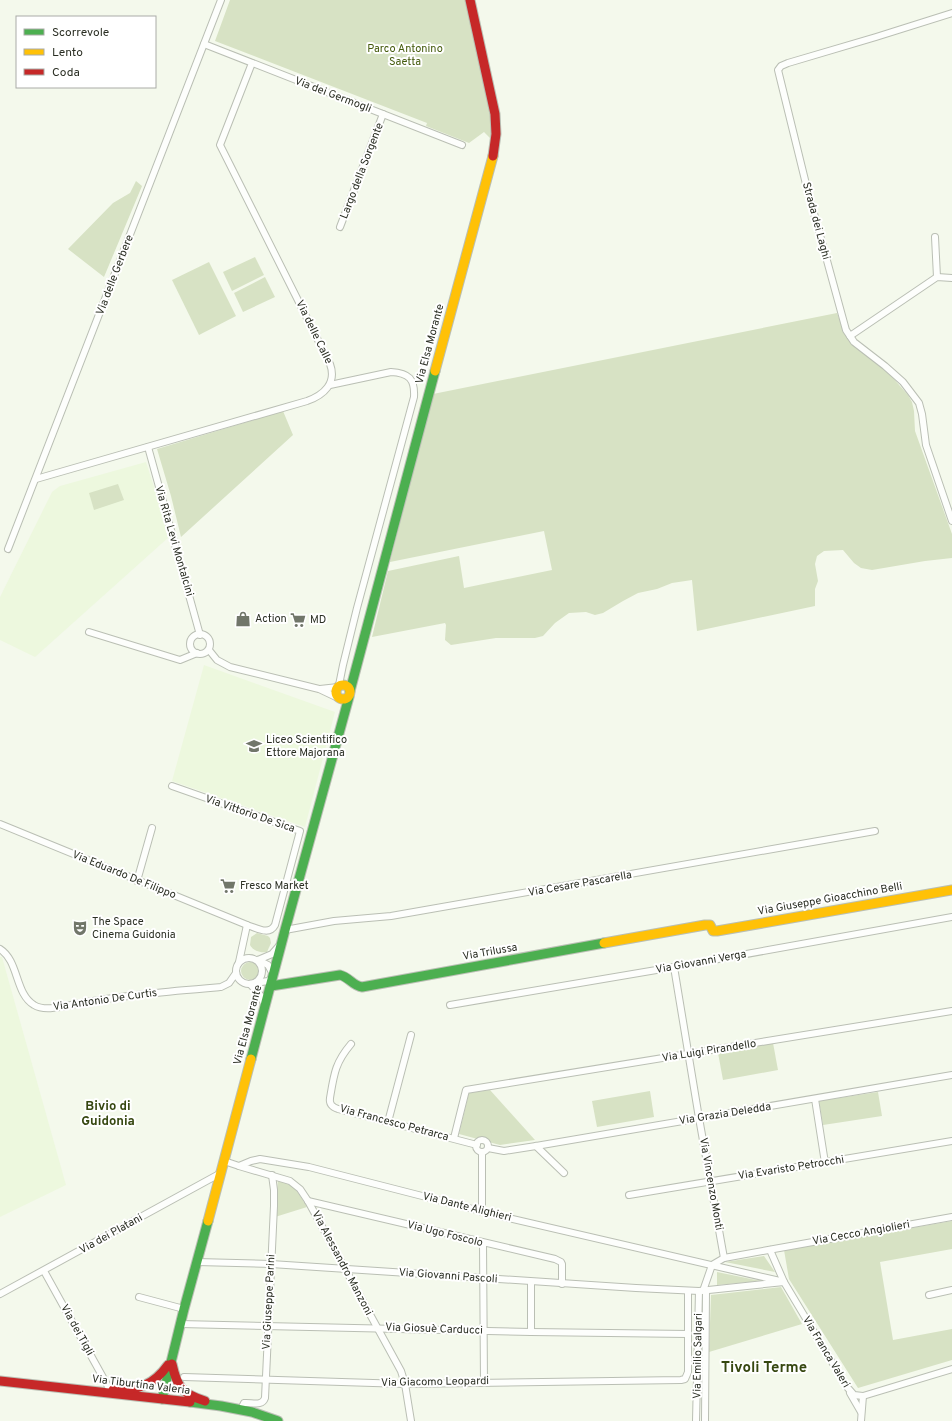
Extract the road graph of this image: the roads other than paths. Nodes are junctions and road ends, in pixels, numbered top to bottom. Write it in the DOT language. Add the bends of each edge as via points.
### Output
graph roads {
  1 [pos="221,0"];
  2 [pos="470,0"];
  3 [pos="952,12"];
  4 [pos="204,44"];
  5 [pos="252,63"];
  6 [pos="384,114"];
  7 [pos="462,145"];
  8 [pos="340,227"];
  9 [pos="935,237"];
  10 [pos="937,277"];
  11 [pos="952,278"];
  12 [pos="850,336"];
  13 [pos="330,385"];
  14 [pos="148,447"];
  15 [pos="36,479"];
  16 [pos="952,521"];
  17 [pos="8,550"];
  18 [pos="89,632"];
  19 [pos="200,634"];
  20 [pos="208,650"];
  21 [pos="197,653"];
  22 [pos="339,686"];
  23 [pos="319,689"];
  24 [pos="349,694"];
  25 [pos="338,698"];
  26 [pos="172,786"];
  27 [pos="0,824"];
  28 [pos="152,828"];
  29 [pos="875,831"];
  30 [pos="137,881"];
  31 [pos="952,890"];
  32 [pos="952,917"];
  33 [pos="248,925"];
  34 [pos="285,930"];
  35 [pos="713,931"];
  36 [pos="282,943"];
  37 [pos="242,945"];
  38 [pos="0,949"];
  39 [pos="256,959"];
  40 [pos="239,962"];
  41 [pos="674,967"];
  42 [pos="236,973"];
  43 [pos="274,976"];
  44 [pos="253,983"];
  45 [pos="272,986"];
  46 [pos="450,1005"];
  47 [pos="265,1008"];
  48 [pos="952,1011"];
  49 [pos="411,1034"];
  50 [pos="351,1044"];
  51 [pos="688,1054"];
  52 [pos="952,1075"];
  53 [pos="815,1099"];
  54 [pos="699,1118"];
  55 [pos="388,1122"];
  56 [pos="454,1138"];
  57 [pos="952,1141"];
  58 [pos="476,1145"];
  59 [pos="536,1146"];
  60 [pos="488,1148"];
  61 [pos="482,1152"];
  62 [pos="224,1160"];
  63 [pos="825,1163"];
  64 [pos="239,1166"];
  65 [pos="221,1173"];
  66 [pos="564,1173"];
  67 [pos="272,1176"];
  68 [pos="711,1181"];
  69 [pos="629,1195"];
  70 [pos="308,1201"];
  71 [pos="482,1212"];
  72 [pos="952,1217"];
  73 [pos="483,1243"];
  74 [pos="770,1250"];
  75 [pos="724,1258"];
  76 [pos="197,1262"];
  77 [pos="271,1264"];
  78 [pos="712,1265"];
  79 [pos="345,1269"];
  80 [pos="44,1271"];
  81 [pos="483,1278"];
  82 [pos="531,1282"];
  83 [pos="784,1282"];
  84 [pos="562,1284"];
  85 [pos="688,1290"];
  86 [pos="952,1290"];
  87 [pos="703,1291"];
  88 [pos="0,1294"];
  89 [pos="929,1295"];
  90 [pos="139,1298"];
  91 [pos="184,1309"];
  92 [pos="180,1324"];
  93 [pos="268,1326"];
  94 [pos="376,1328"];
  95 [pos="484,1331"];
  96 [pos="531,1332"];
  97 [pos="688,1334"];
  98 [pos="171,1360"];
  99 [pos="952,1369"];
  100 [pos="184,1377"];
  101 [pos="0,1381"];
  102 [pos="265,1381"];
  103 [pos="484,1382"];
  104 [pos="405,1384"];
  105 [pos="846,1387"];
  106 [pos="110,1390"];
  107 [pos="100,1392"];
  108 [pos="863,1396"];
  109 [pos="162,1399"];
  110 [pos="221,1406"];
  111 [pos="241,1409"];
  112 [pos="861,1412"];
  113 [pos="278,1421"];
  114 [pos="411,1421"];
  115 [pos="696,1421"];
  116 [pos="705,1421"];
  117 [pos="860,1421"];
  1 -- 4 [label="street, Via delle Gerbere"];
  2 -- 24 [label="street, Via Elsa Morante" via="495,114 494,152"];
  3 -- 12 [label="street, Strada dei Laghi" via="778,68 825,256 845,327"];
  4 -- 5 [label="street, Via dei Germogli"];
  4 -- 15 [label="street, Via delle Gerbere"];
  5 -- 6 [label="street, Via dei Germogli"];
  5 -- 13 [label="street, Via delle Calle" via="220,145 330,364"];
  6 -- 7 [label="street, Via dei Germogli"];
  6 -- 8 [label="street, Largo della Sorgente"];
  9 -- 10 [label="street"];
  10 -- 11 [label="street"];
  10 -- 12 [label="street"];
  12 -- 16 [label="street, Strada dei Laghi" via="898,378 919,403 926,445"];
  13 -- 14 [label="street" via="322,394 312,399"];
  13 -- 22 [label="street" via="391,372 407,376 414,387 414,397 357,608"];
  14 -- 15 [label="street"];
  14 -- 19 [label="street, Via Rita Levi Montalcini"];
  15 -- 17 [label="street, Via delle Gerbere"];
  18 -- 21 [label="street" via="180,660"];
  19 -- 20 [label="street, Via Rita Levi Montalcini" via="208,638"];
  19 -- 21 [label="street" via="191,642 192,649"];
  20 -- 21 [label="street" via="203,654"];
  20 -- 23 [label="street, Via Rita Levi Montalcini" via="217,660 230,667"];
  22 -- 23 [label="street"];
  22 -- 24 [label="street" via="346,686"];
  22 -- 25 [label="street" via="336,694"];
  23 -- 25 [label="street, Via Rita Levi Montalcini"];
  24 -- 25 [label="street" via="344,699"];
  24 -- 34 [label="street, Via Elsa Morante"];
  26 -- 33 [label="street, Via Vittorio De Sica" via="300,831 275,926 268,931"];
  27 -- 30 [label="street, Via Eduardo De Filippo"];
  28 -- 30 [label="street"];
  29 -- 34 [label="street, Via Cesare Pascarella" via="391,916 341,920"];
  30 -- 33 [label="street, Via Eduardo De Filippo"];
  31 -- 35 [label="street, Via Giuseppe Gioacchino Belli"];
  32 -- 41 [label="street, Via Giovanni Verga"];
  33 -- 37 [label="street"];
  34 -- 36 [label="street, Via Elsa Morante"];
  35 -- 45 [label="street, Via Trilussa" via="710,925 705,925 362,987 340,975"];
  36 -- 39 [label="street" via="272,954"];
  36 -- 43 [label="street, Via Elsa Morante"];
  37 -- 39 [label="street"];
  37 -- 40 [label="street"];
  38 -- 42 [label="street, Via Antonio De Curtis" via="9,958 27,997 35,1006 44,1008 105,998 221,987 229,983"];
  39 -- 40 [label="street" via="246,958"];
  39 -- 43 [label="street" via="268,965"];
  39 -- 44 [label="street" via="261,964 263,972"];
  40 -- 42 [label="street"];
  41 -- 46 [label="street, Via Giovanni Verga"];
  41 -- 51 [label="street, Via Vincenzo Monti"];
  42 -- 44 [label="street" via="242,982"];
  43 -- 44 [label="street" via="268,981"];
  43 -- 45 [label="street, Via Elsa Morante"];
  44 -- 47 [label="street"];
  45 -- 47 [label="street, Via Elsa Morante"];
  47 -- 62 [label="street, Via Elsa Morante"];
  48 -- 51 [label="street, Via Luigi Pirandello"];
  49 -- 55 [label="street"];
  50 -- 55 [label="street, Via Francesco Petrarca" via="337,1064 330,1104 336,1108"];
  51 -- 54 [label="street, Via Vincenzo Monti"];
  51 -- 56 [label="street, Via Luigi Pirandello" via="466,1090"];
  52 -- 53 [label="street, Via Grazia Deledda"];
  53 -- 54 [label="street, Via Grazia Deledda"];
  53 -- 63 [label="street"];
  54 -- 59 [label="street, Via Grazia Deledda"];
  54 -- 68 [label="street, Via Vincenzo Monti"];
  55 -- 56 [label="street, Via Francesco Petrarca"];
  56 -- 58 [label="street, Via Francesco Petrarca"];
  57 -- 63 [label="street, Via Evaristo Petrocchi"];
  58 -- 60 [label="street" via="484,1141"];
  58 -- 61 [label="street"];
  59 -- 60 [label="street, Via Grazia Deledda" via="511,1150"];
  59 -- 66 [label="street"];
  60 -- 61 [label="street"];
  61 -- 71 [label="street"];
  62 -- 64 [label="street"];
  62 -- 65 [label="street, Via Elsa Morante"];
  63 -- 68 [label="street, Via Evaristo Petrocchi"];
  64 -- 67 [label="street, Via Alessandro Manzoni"];
  64 -- 71 [label="street, Via Dante Alighieri" via="260,1159 289,1163"];
  65 -- 76 [label="street, Via Elsa Morante"];
  65 -- 80 [label="street, Via dei Platani"];
  67 -- 70 [label="street, Via Alessandro Manzoni" via="295,1184"];
  67 -- 77 [label="street, Via Giuseppe Parini" via="274,1206"];
  68 -- 69 [label="street, Via Evaristo Petrocchi"];
  68 -- 75 [label="street, Via Vincenzo Monti"];
  70 -- 73 [label="street, Via Ugo Foscolo"];
  70 -- 79 [label="street, Via Alessandro Manzoni"];
  71 -- 78 [label="street, Via Dante Alighieri"];
  72 -- 74 [label="street, Via Cecco Angiolieri"];
  73 -- 81 [label="street"];
  73 -- 84 [label="street, Via Ugo Foscolo" via="559,1261 562,1266"];
  74 -- 75 [label="street, Via Cecco Angiolieri"];
  74 -- 83 [label="street, Via Franca Valeri"];
  75 -- 78 [label="street"];
  76 -- 77 [label="street, Via Giovanni Pascoli"];
  76 -- 91 [label="street, Via Elsa Morante"];
  77 -- 79 [label="street, Via Giovanni Pascoli"];
  77 -- 93 [label="street, Via Giuseppe Parini"];
  78 -- 83 [label="street, Via Dante Alighieri"];
  78 -- 87 [label="street"];
  79 -- 81 [label="street, Via Giovanni Pascoli"];
  79 -- 94 [label="street, Via Alessandro Manzoni"];
  80 -- 88 [label="street, Via dei Platani"];
  80 -- 106 [label="street, Via dei Tigli"];
  81 -- 82 [label="street, Via Giovanni Pascoli"];
  81 -- 95 [label="street"];
  82 -- 84 [label="street, Via Giovanni Pascoli"];
  82 -- 96 [label="street"];
  83 -- 87 [label="street, Via Giovanni Pascoli"];
  83 -- 105 [label="street, Via Franca Valeri"];
  84 -- 85 [label="street, Via Giovanni Pascoli"];
  85 -- 87 [label="street, Via Giovanni Pascoli"];
  85 -- 97 [label="street"];
  86 -- 89 [label="street"];
  87 -- 115 [label="street, Via Emilio Salgari"];
  87 -- 116 [label="street, Via Emilio Salgari"];
  90 -- 91 [label="street"];
  91 -- 92 [label="street, Via Elsa Morante"];
  92 -- 93 [label="street, Via Giosuè Carducci"];
  92 -- 98 [label="street, Via Elsa Morante"];
  93 -- 94 [label="street, Via Giosuè Carducci"];
  93 -- 102 [label="street, Via Giuseppe Parini"];
  94 -- 95 [label="street, Via Giosuè Carducci"];
  94 -- 104 [label="street, Via Alessandro Manzoni" via="399,1368"];
  95 -- 96 [label="street, Via Giosuè Carducci"];
  95 -- 103 [label="street"];
  96 -- 97 [label="street, Via Giosuè Carducci"];
  97 -- 103 [label="street, Via Giacomo Leopardi" via="688,1372 685,1379"];
  98 -- 106 [label="street, Via Elsa Morante" via="160,1376 149,1384 133,1389"];
  98 -- 109 [label="street, Via Elsa Morante"];
  98 -- 110 [label="street, Via Elsa Morante" via="176,1380 183,1392"];
  99 -- 108 [label="street, Via Franca Valeri"];
  100 -- 102 [label="street, Via Giacomo Leopardi"];
  101 -- 107 [label="street, Via Tiburtina Valeria"];
  102 -- 104 [label="street, Via Giacomo Leopardi"];
  102 -- 111 [label="street, Via Giuseppe Parini" via="264,1401 259,1404 244,1403"];
  103 -- 104 [label="street, Via Giacomo Leopardi"];
  104 -- 114 [label="street, Via Alessandro Manzoni"];
  105 -- 108 [label="street, Via Franca Valeri" via="854,1395"];
  105 -- 112 [label="street"];
  106 -- 107 [label="street, Via Elsa Morante"];
  107 -- 109 [label="street, Via Tiburtina Valeria"];
  108 -- 112 [label="street"];
  109 -- 110 [label="street, Via Tiburtina Valeria"];
  110 -- 111 [label="street, Via Tiburtina Valeria"];
  111 -- 113 [label="street, Via Tiburtina Valeria"];
  112 -- 117 [label="street"];
}
